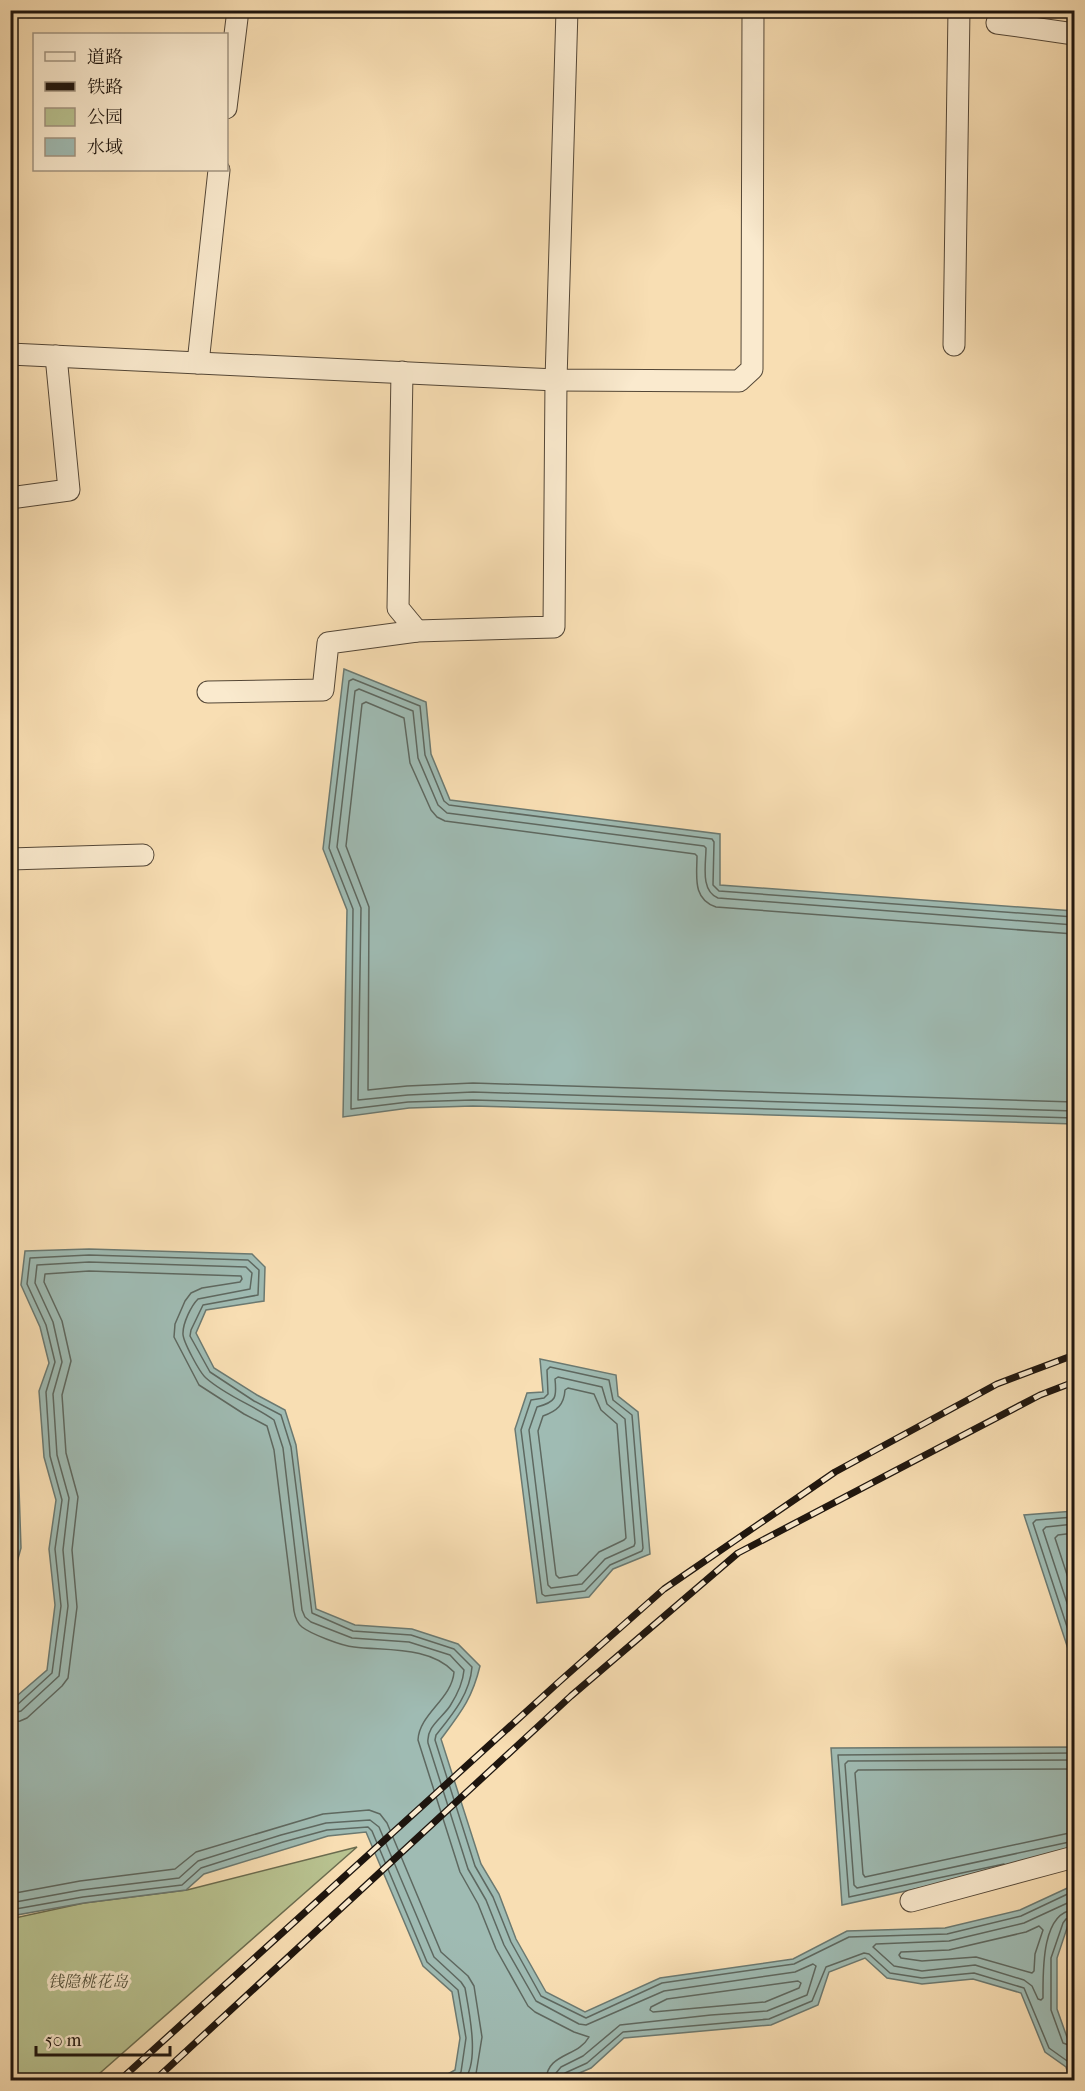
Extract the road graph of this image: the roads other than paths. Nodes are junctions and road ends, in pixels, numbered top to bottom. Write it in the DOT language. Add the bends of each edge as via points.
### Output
graph roads {
  1 [pos="238,10"];
  2 [pos="567,10"];
  3 [pos="753,10"];
  4 [pos="959,10"];
  5 [pos="997,23"];
  6 [pos="1074,34"];
  7 [pos="228,92"];
  8 [pos="219,171"];
  9 [pos="954,345"];
  10 [pos="10,354"];
  11 [pos="56,356"];
  12 [pos="198,363"];
  13 [pos="402,372"];
  14 [pos="556,380"];
  15 [pos="10,498"];
  16 [pos="417,631"];
  17 [pos="208,692"];
  18 [pos="143,855"];
  19 [pos="10,859"];
  20 [pos="1074,1857"];
  21 [pos="911,1901"];
  1 -- 7 [label="street"];
  2 -- 14 [label="street"];
  3 -- 14 [label="street" via="752,369 739,381"];
  4 -- 9 [label="street"];
  5 -- 6 [label="street"];
  8 -- 12 [label="street"];
  10 -- 11 [label="street"];
  11 -- 12 [label="street"];
  11 -- 15 [label="street" via="69,490"];
  12 -- 13 [label="street"];
  13 -- 14 [label="street"];
  13 -- 16 [label="street" via="398,608"];
  14 -- 16 [label="street" via="555,627"];
  16 -- 17 [label="street" via="328,643 323,690"];
  18 -- 19 [label="street"];
  20 -- 21 [label="street"];
}
